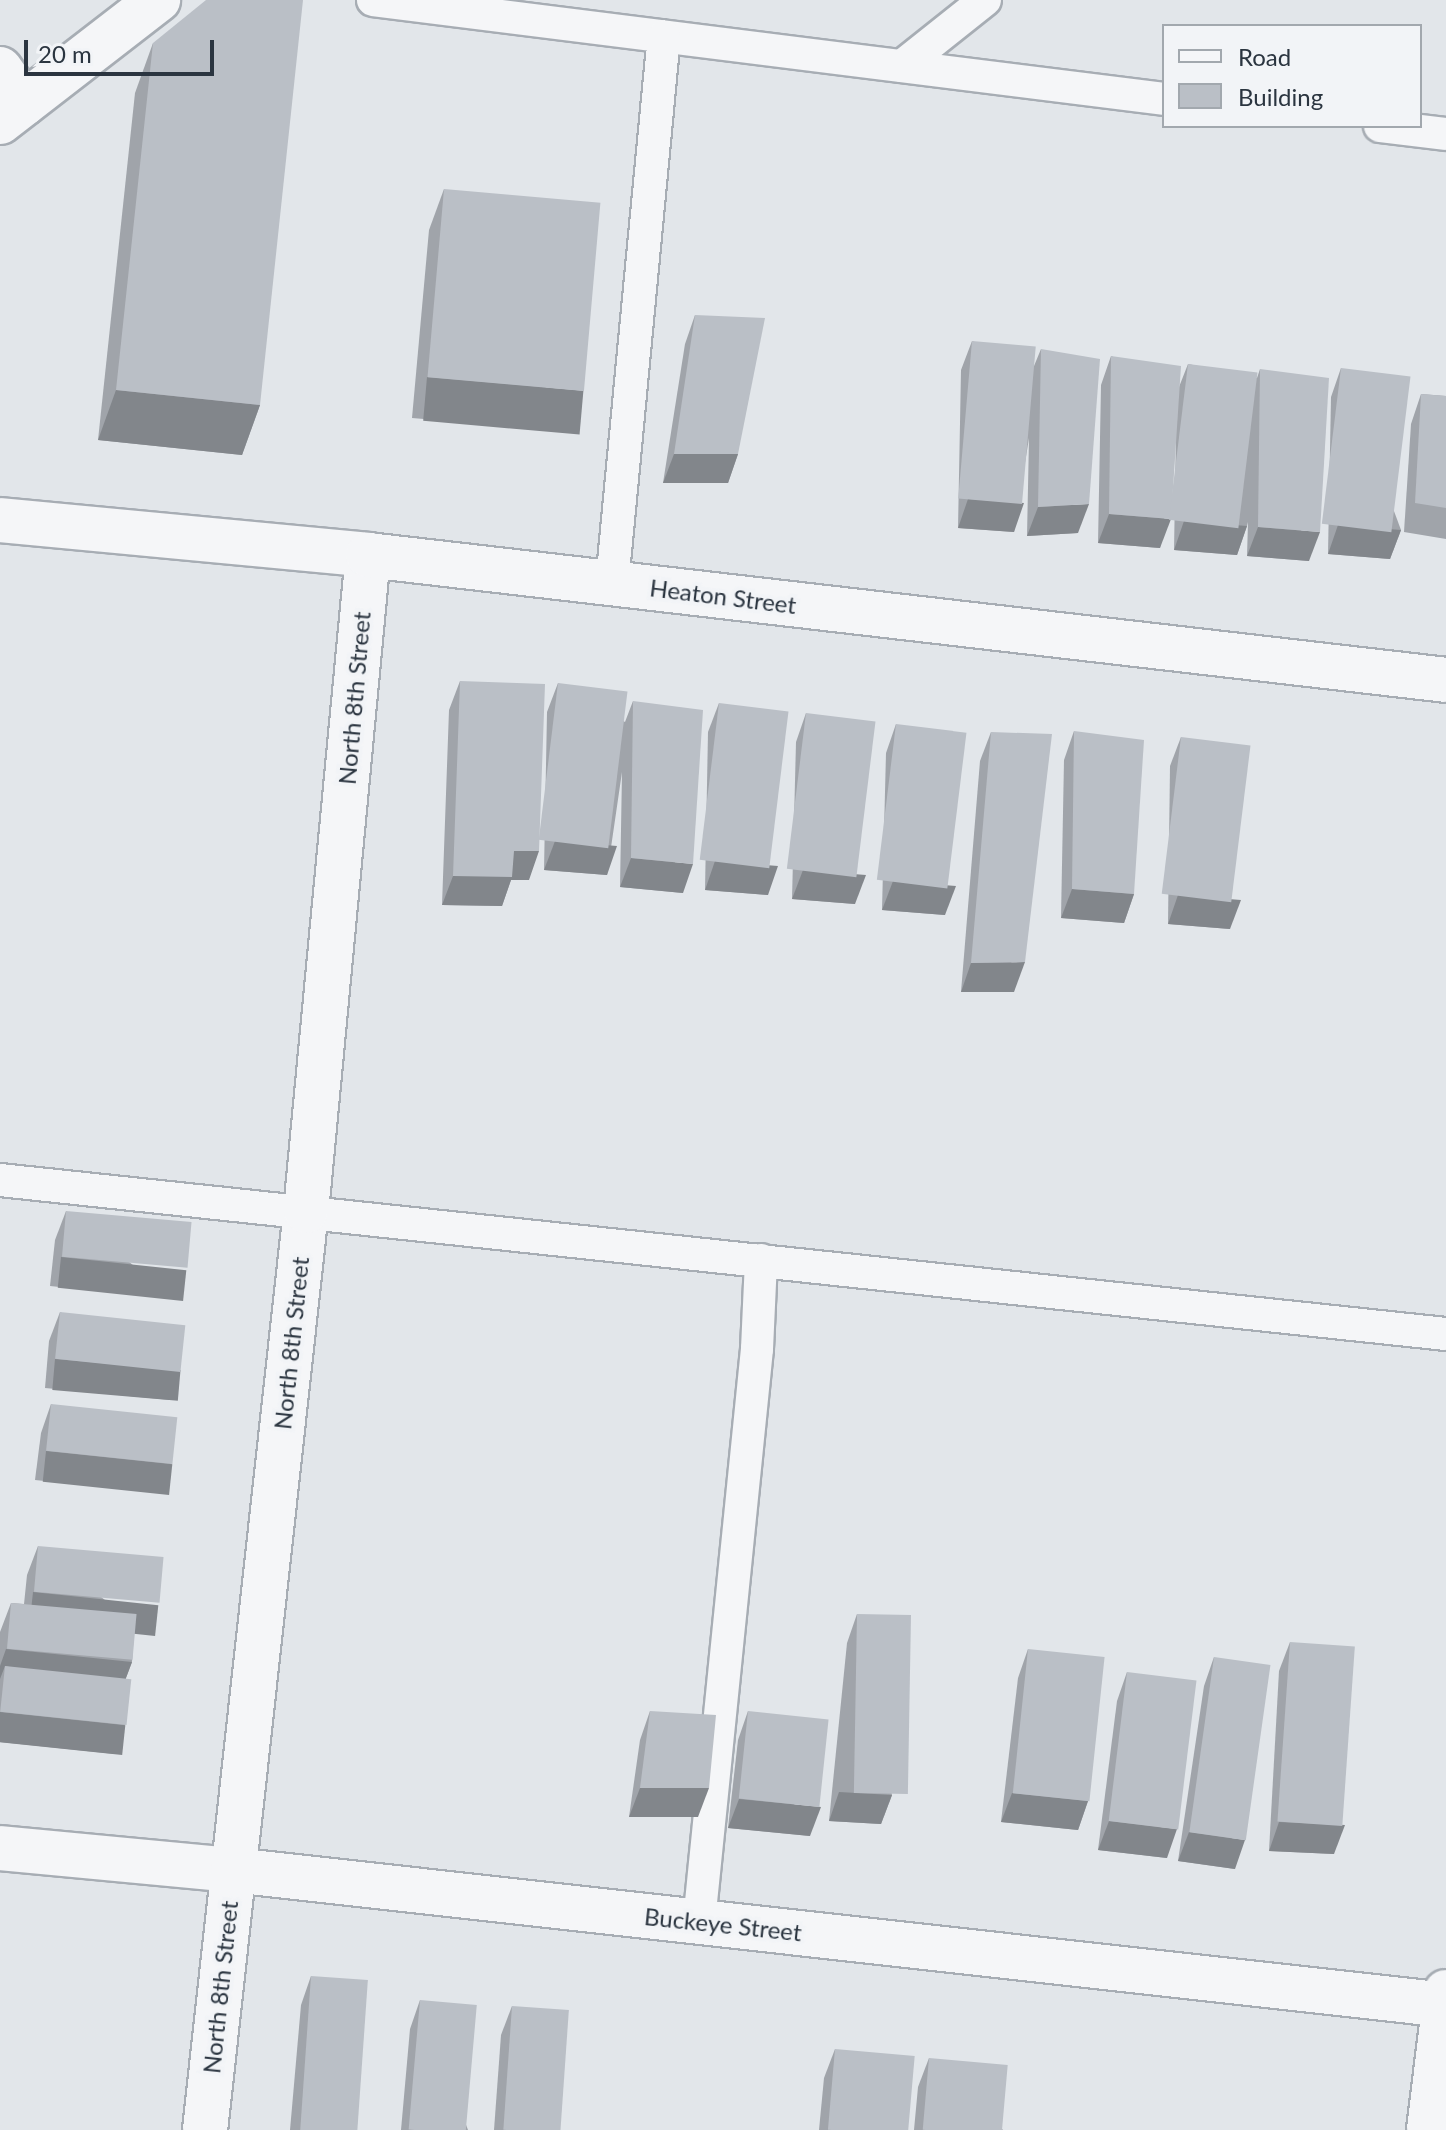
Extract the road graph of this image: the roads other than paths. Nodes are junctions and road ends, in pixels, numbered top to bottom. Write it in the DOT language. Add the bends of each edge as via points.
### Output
graph roads {
  1 [pos="158,0"];
  2 [pos="373,0"];
  3 [pos="985,0"];
  4 [pos="664,36"];
  5 [pos="902,66"];
  6 [pos="8,98"];
  7 [pos="1162,99"];
  8 [pos="1396,128"];
  9 [pos="1446,134"];
  10 [pos="0,520"];
  11 [pos="368,555"];
  12 [pos="612,583"];
  13 [pos="1446,680"];
  14 [pos="0,1180"];
  15 [pos="306,1211"];
  16 [pos="761,1260"];
  17 [pos="1446,1334"];
  18 [pos="0,1848"];
  19 [pos="233,1870"];
  20 [pos="699,1922"];
  21 [pos="1446,2001"];
  22 [pos="205,2130"];
  23 [pos="1429,2130"];
  1 -- 6 [label="street"];
  2 -- 4 [label="lane"];
  3 -- 5 [label="lane"];
  4 -- 5 [label="lane"];
  4 -- 12 [label="lane"];
  5 -- 7 [label="lane"];
  8 -- 9 [label="lane"];
  10 -- 11 [label="street, Heaton Street"];
  11 -- 12 [label="street, Heaton Street"];
  11 -- 15 [label="street, North 8th Street"];
  12 -- 13 [label="street, Heaton Street"];
  14 -- 15 [label="lane"];
  15 -- 16 [label="lane"];
  15 -- 19 [label="street, North 8th Street"];
  16 -- 17 [label="lane"];
  16 -- 20 [label="lane" via="757,1349"];
  18 -- 19 [label="street, Buckeye Street"];
  19 -- 20 [label="street, Buckeye Street"];
  19 -- 22 [label="street, North 8th Street"];
  20 -- 21 [label="street, Buckeye Street"];
  21 -- 23 [label="street"];
}
